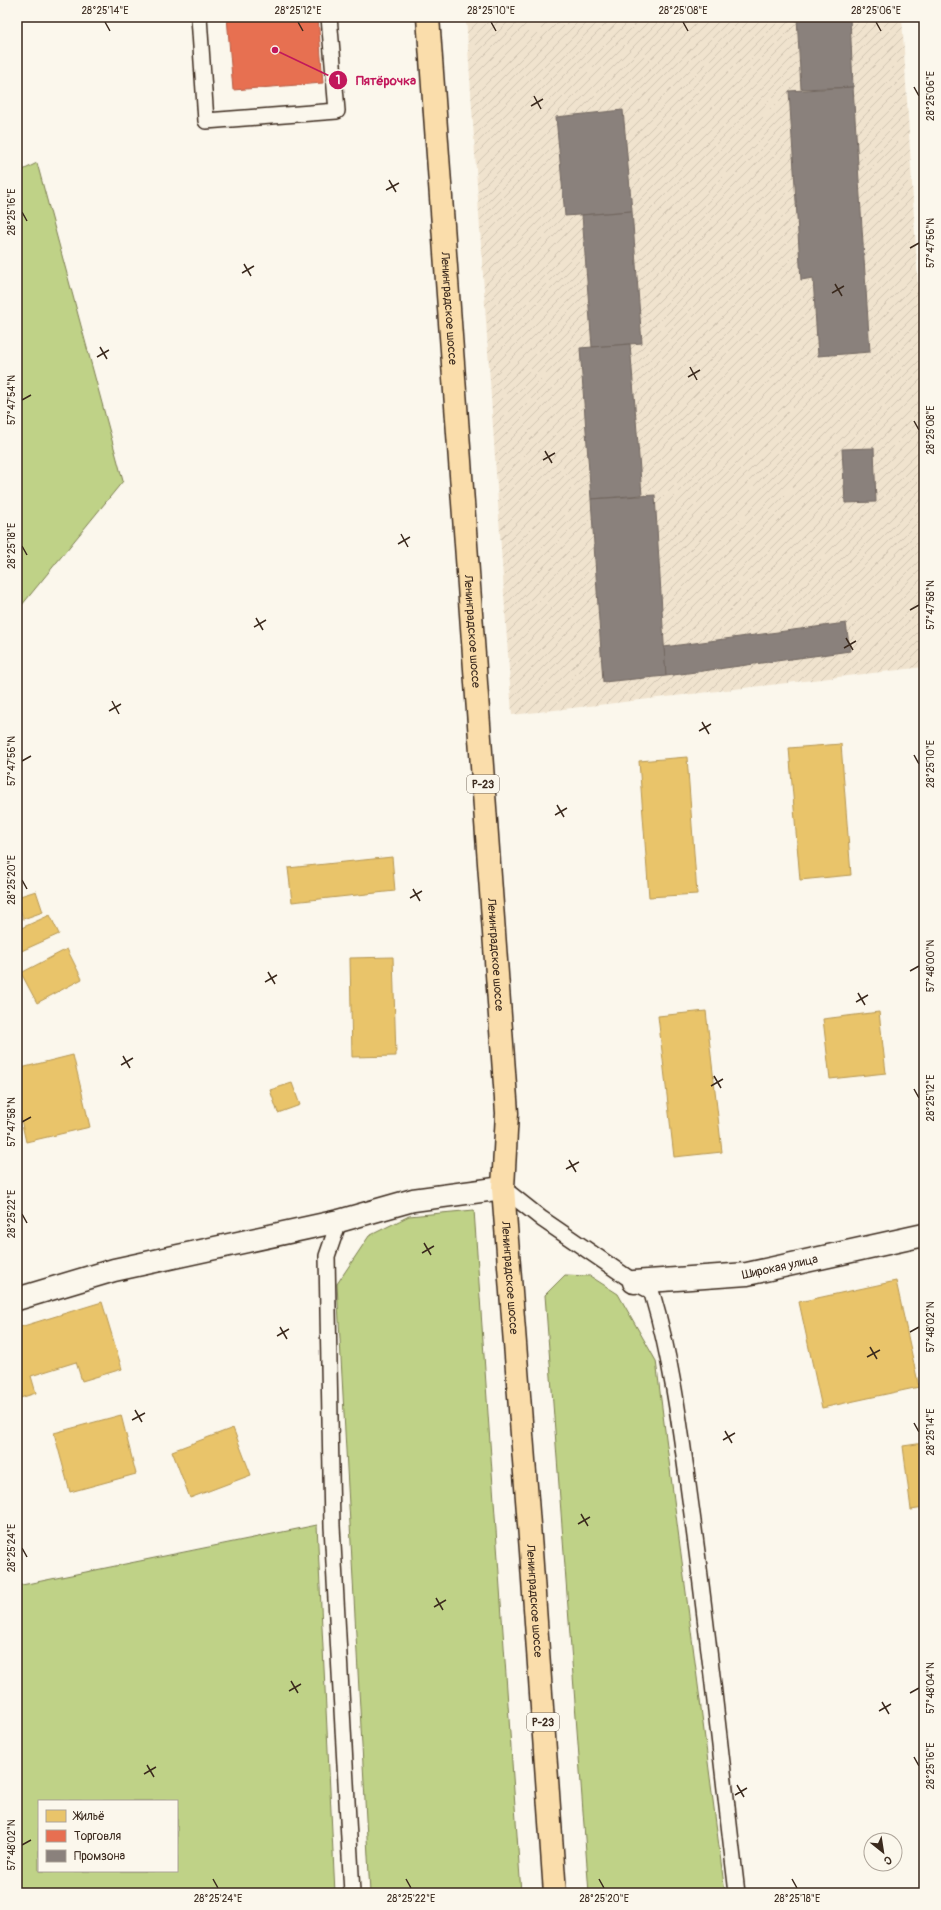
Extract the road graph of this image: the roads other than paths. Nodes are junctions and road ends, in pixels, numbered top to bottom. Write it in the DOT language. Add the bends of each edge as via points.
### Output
graph roads {
  1 [pos="199,17"];
  2 [pos="329,17"];
  3 [pos="428,17"];
  4 [pos="503,1188"];
  5 [pos="339,1221"];
  6 [pos="924,1235"];
  7 [pos="634,1282"];
  8 [pos="17,1299"];
  9 [pos="352,1893"];
  10 [pos="555,1893"];
  11 [pos="737,1893"];
  1 -- 2 [label="lane" via="206,122 337,111"];
  3 -- 4 [label="highway, Ленинградское шоссе / Р-23" via="506,1105"];
  4 -- 5 [label="street" via="413,1200"];
  4 -- 7 [label="lane" via="542,1219"];
  4 -- 10 [label="highway, Ленинградское шоссе / Р-23"];
  5 -- 8 [label="street" via="114,1270"];
  5 -- 9 [label="lane" via="327,1256 332,1526"];
  6 -- 7 [label="street, Широкая улица" via="747,1274"];
  7 -- 11 [label="lane" via="651,1291 668,1354 702,1590"];
}
